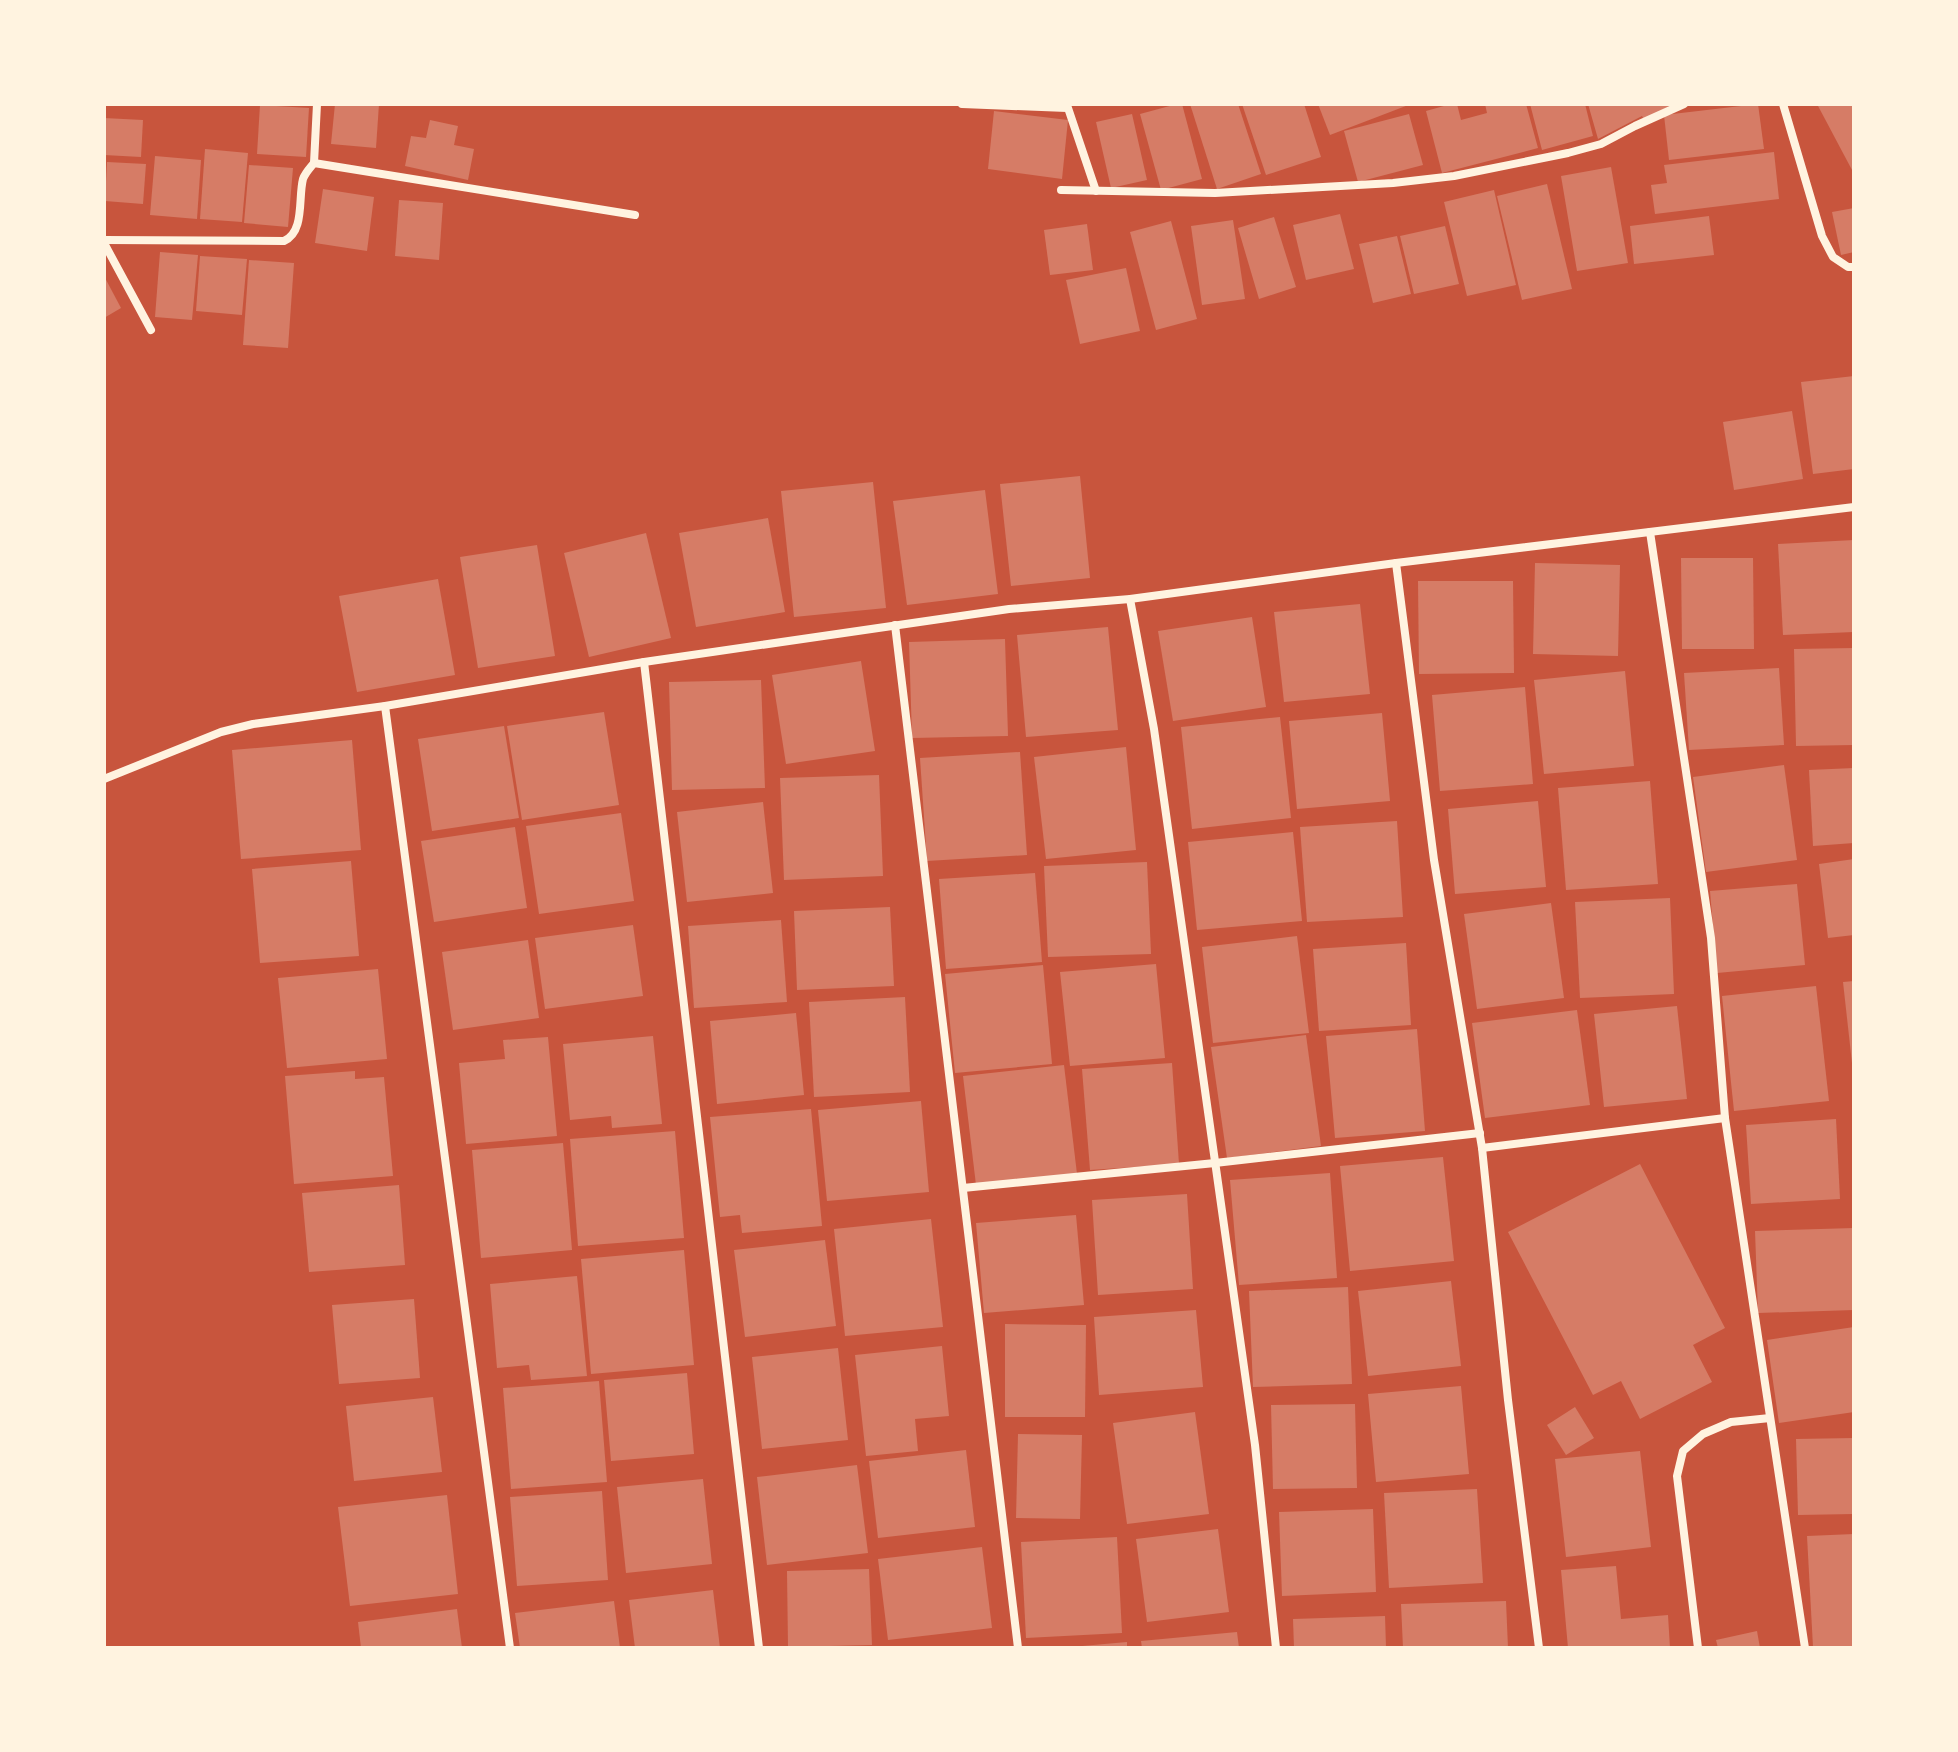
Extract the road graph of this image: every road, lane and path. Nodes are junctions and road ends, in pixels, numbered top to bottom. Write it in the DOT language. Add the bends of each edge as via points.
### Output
graph roads {
  1 [pos="317,104"];
  2 [pos="962,104"];
  3 [pos="1684,104"];
  4 [pos="1783,104"];
  5 [pos="1067,106"];
  6 [pos="314,163"];
  7 [pos="1061,190"];
  8 [pos="1096,191"];
  9 [pos="635,215"];
  10 [pos="104,241"];
  11 [pos="1854,267"];
  12 [pos="151,330"];
  13 [pos="1854,507"];
  14 [pos="1650,532"];
  15 [pos="1396,563"];
  16 [pos="1130,599"];
  17 [pos="895,625"];
  18 [pos="644,662"];
  19 [pos="385,706"];
  20 [pos="104,779"];
  21 [pos="1725,1118"];
  22 [pos="1480,1133"];
  23 [pos="1482,1148"];
  24 [pos="1215,1163"];
  25 [pos="963,1188"];
  26 [pos="1770,1418"];
  27 [pos="510,1648"];
  28 [pos="759,1648"];
  29 [pos="1018,1648"];
  30 [pos="1276,1648"];
  31 [pos="1539,1648"];
  32 [pos="1698,1648"];
  33 [pos="1805,1648"];
  1 -- 6 [label="street"];
  2 -- 5 [label="street"];
  3 -- 8 [label="street" via="1601,144 1454,176 1215,193"];
  4 -- 11 [label="street" via="1822,236 1833,257"];
  5 -- 8 [label="street"];
  6 -- 9 [label="street"];
  6 -- 10 [label="street" via="303,180 296,230 284,241"];
  7 -- 8 [label="street"];
  10 -- 12 [label="street"];
  13 -- 14 [label="street"];
  14 -- 15 [label="street"];
  14 -- 21 [label="street" via="1711,938"];
  15 -- 16 [label="street"];
  15 -- 22 [label="street" via="1434,860"];
  16 -- 17 [label="street"];
  16 -- 24 [label="street" via="1154,729"];
  17 -- 18 [label="street"];
  17 -- 25 [label="street"];
  18 -- 19 [label="street"];
  18 -- 28 [label="street"];
  19 -- 20 [label="street" via="221,732"];
  19 -- 27 [label="street"];
  21 -- 23 [label="street"];
  21 -- 26 [label="street"];
  22 -- 23 [label="street"];
  22 -- 24 [label="street"];
  23 -- 31 [label="street"];
  24 -- 25 [label="street"];
  24 -- 30 [label="street" via="1255,1445"];
  25 -- 29 [label="street"];
  26 -- 32 [label="street" via="1731,1422 1703,1434 1683,1451 1677,1476"];
  26 -- 33 [label="street"];
}
